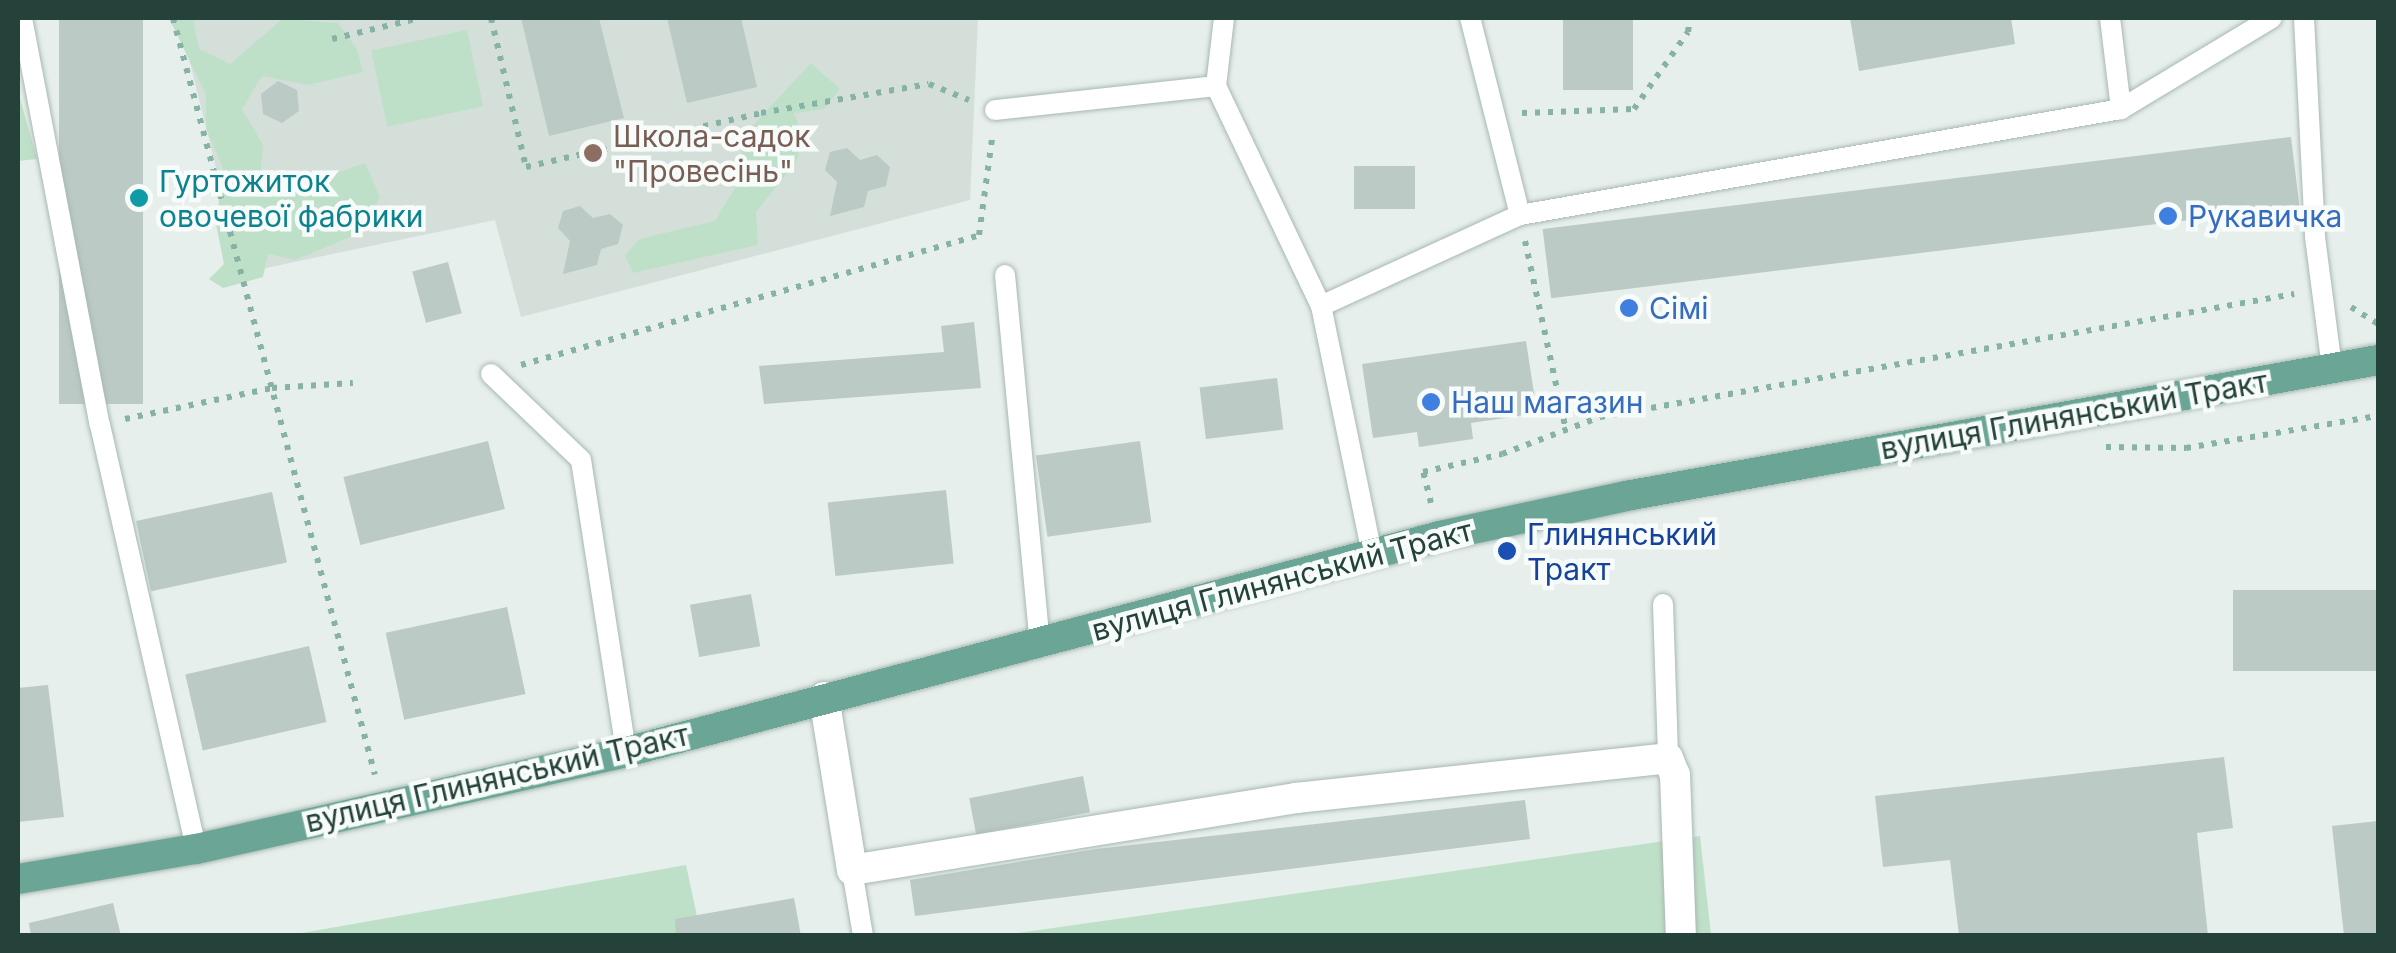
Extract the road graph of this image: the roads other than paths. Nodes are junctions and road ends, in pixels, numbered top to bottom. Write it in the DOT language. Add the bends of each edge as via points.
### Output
graph roads {
  1 [pos="22,18"];
  2 [pos="1224,18"];
  3 [pos="1470,18"];
  4 [pos="2110,18"];
  5 [pos="2272,18"];
  6 [pos="2304,18"];
  7 [pos="1216,86"];
  8 [pos="2120,108"];
  9 [pos="996,110"];
  10 [pos="1520,215"];
  11 [pos="1005,275"];
  12 [pos="1322,306"];
  13 [pos="2378,360"];
  14 [pos="2332,368"];
  15 [pos="492,374"];
  16 [pos="1372,554"];
  17 [pos="1663,604"];
  18 [pos="1040,643"];
  19 [pos="824,697"];
  20 [pos="626,752"];
  21 [pos="1668,758"];
  22 [pos="196,848"];
  23 [pos="852,870"];
  24 [pos="18,879"];
  25 [pos="863,936"];
  26 [pos="1682,936"];
  1 -- 22 [label="lane" via="100,424"];
  2 -- 7 [label="lane"];
  3 -- 10 [label="lane"];
  4 -- 8 [label="lane"];
  5 -- 8 [label="lane"];
  6 -- 14 [label="lane"];
  7 -- 9 [label="lane"];
  7 -- 12 [label="lane"];
  8 -- 10 [label="lane"];
  10 -- 12 [label="lane"];
  11 -- 18 [label="lane"];
  12 -- 16 [label="lane"];
  13 -- 14 [label="main road, вулиця Глинянський Тракт"];
  14 -- 16 [label="main road, вулиця Глинянський Тракт" via="1626,496"];
  15 -- 20 [label="lane" via="581,460"];
  16 -- 18 [label="main road, вулиця Глинянський Тракт"];
  17 -- 21 [label="lane"];
  18 -- 19 [label="main road, вулиця Глинянський Тракт"];
  19 -- 20 [label="main road, вулиця Глинянський Тракт"];
  19 -- 23 [label="street"];
  20 -- 22 [label="main road, вулиця Глинянський Тракт"];
  21 -- 23 [label="street" via="1296,798"];
  21 -- 26 [label="street"];
  22 -- 24 [label="main road, вулиця Глинянський Тракт"];
  23 -- 25 [label="lane"];
}
